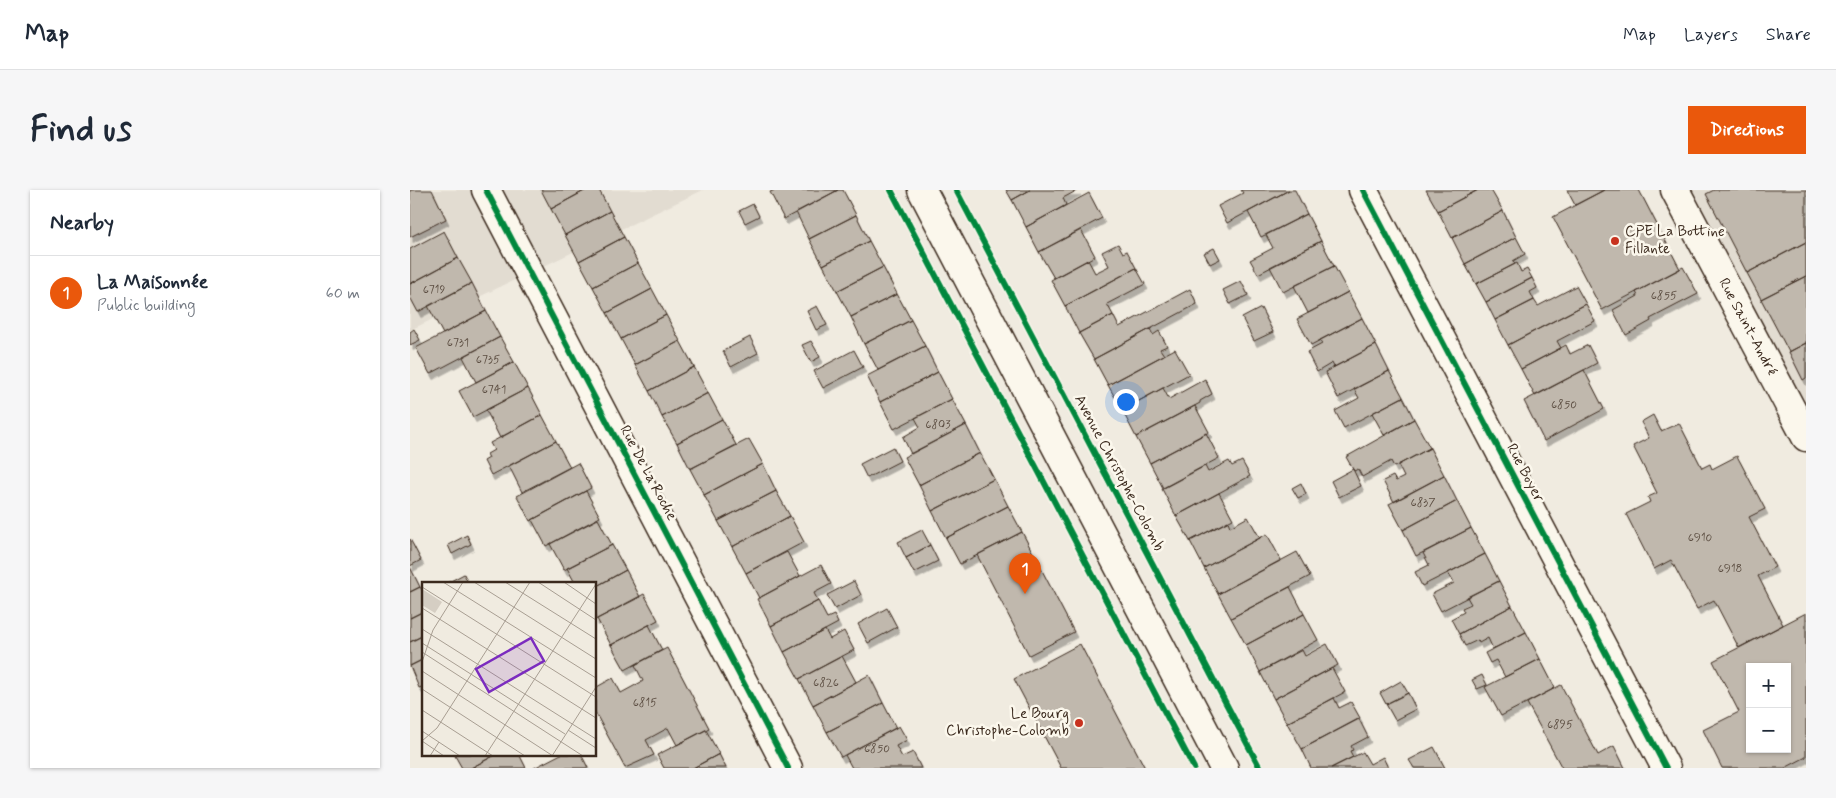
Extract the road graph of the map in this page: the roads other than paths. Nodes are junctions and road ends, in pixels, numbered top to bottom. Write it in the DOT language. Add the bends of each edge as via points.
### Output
graph roads {
  1 [pos="486,190"];
  2 [pos="922,190"];
  3 [pos="1363,190"];
  4 [pos="1676,190"];
  5 [pos="1806,437"];
  6 [pos="788,768"];
  7 [pos="1224,768"];
  8 [pos="1666,768"];
  1 -- 6 [label="street, Rue De La Roche"];
  2 -- 7 [label="street"];
  3 -- 8 [label="street, Rue Boyer"];
  4 -- 5 [label="street, Rue Saint-André"];
}
